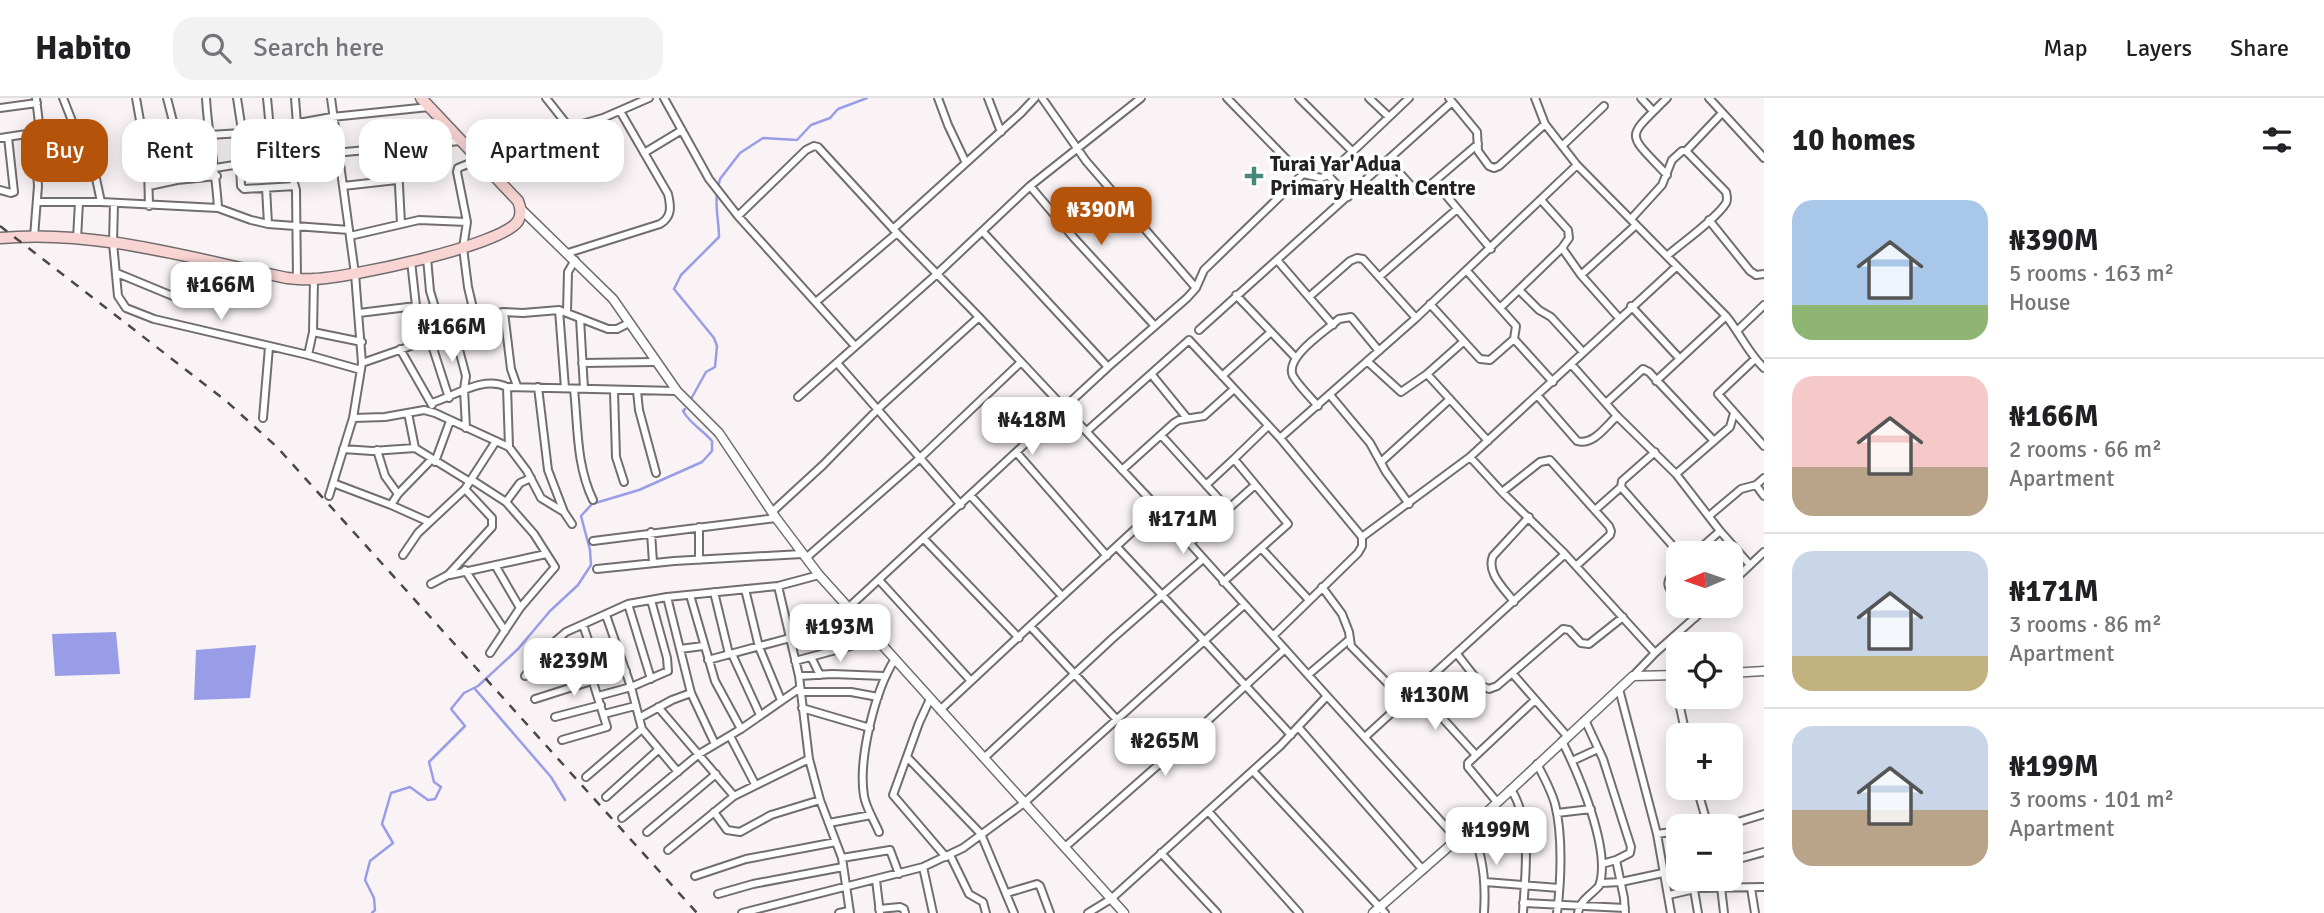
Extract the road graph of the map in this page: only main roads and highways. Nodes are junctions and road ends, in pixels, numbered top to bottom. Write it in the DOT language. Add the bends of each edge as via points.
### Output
graph roads {
  1 [pos="421,98"];
  2 [pos="0,238"];
  1 -- 2 [label="main road" via="518,201 520,219 507,231 411,261 314,279 113,243"];
}
